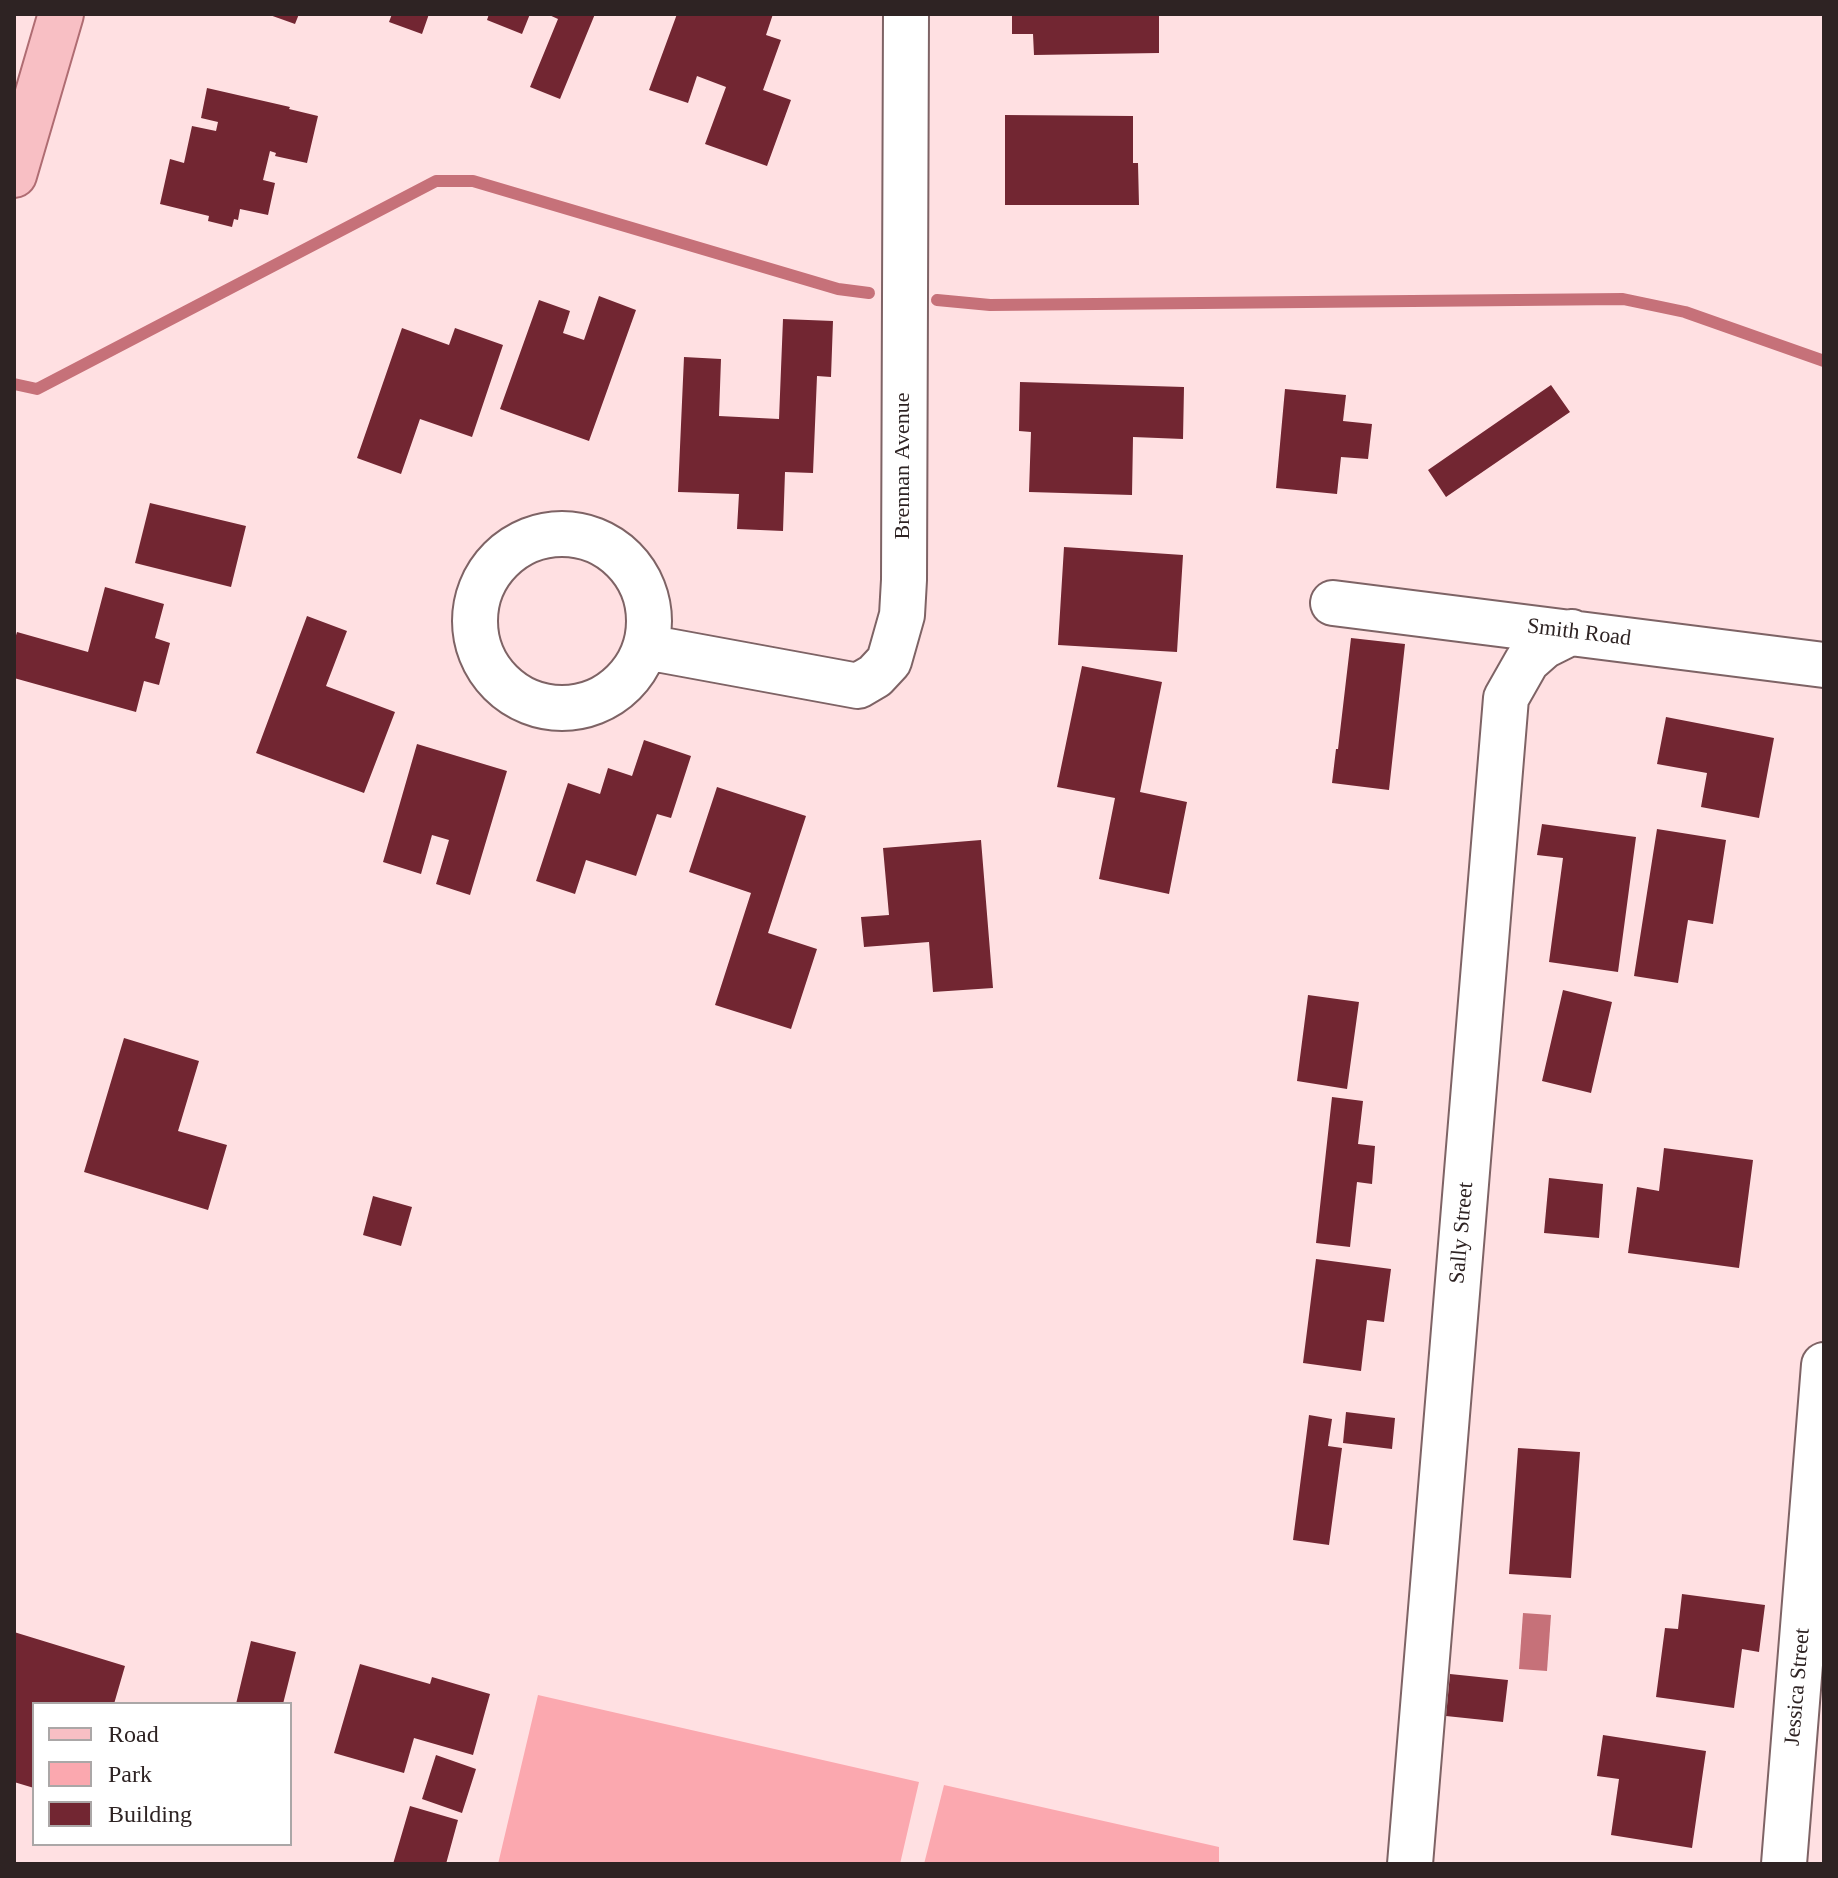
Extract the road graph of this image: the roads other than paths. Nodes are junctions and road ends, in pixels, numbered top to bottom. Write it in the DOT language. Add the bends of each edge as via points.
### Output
graph roads {
  1 [pos="61,14"];
  2 [pos="906,14"];
  3 [pos="14,175"];
  4 [pos="1333,603"];
  5 [pos="1572,632"];
  6 [pos="646,647"];
  7 [pos="1824,665"];
  8 [pos="1824,1365"];
  9 [pos="1410,1864"];
  10 [pos="1784,1864"];
  1 -- 3 [label="main road"];
  2 -- 6 [label="street, Brennan Avenue" via="904,580 902,615 889,661 858,686"];
  4 -- 5 [label="street, Smith Road"];
  5 -- 7 [label="street, Smith Road"];
  5 -- 9 [label="street, Sally Street" via="1527,661 1506,698"];
  8 -- 10 [label="street, Jessica Street"];
}
